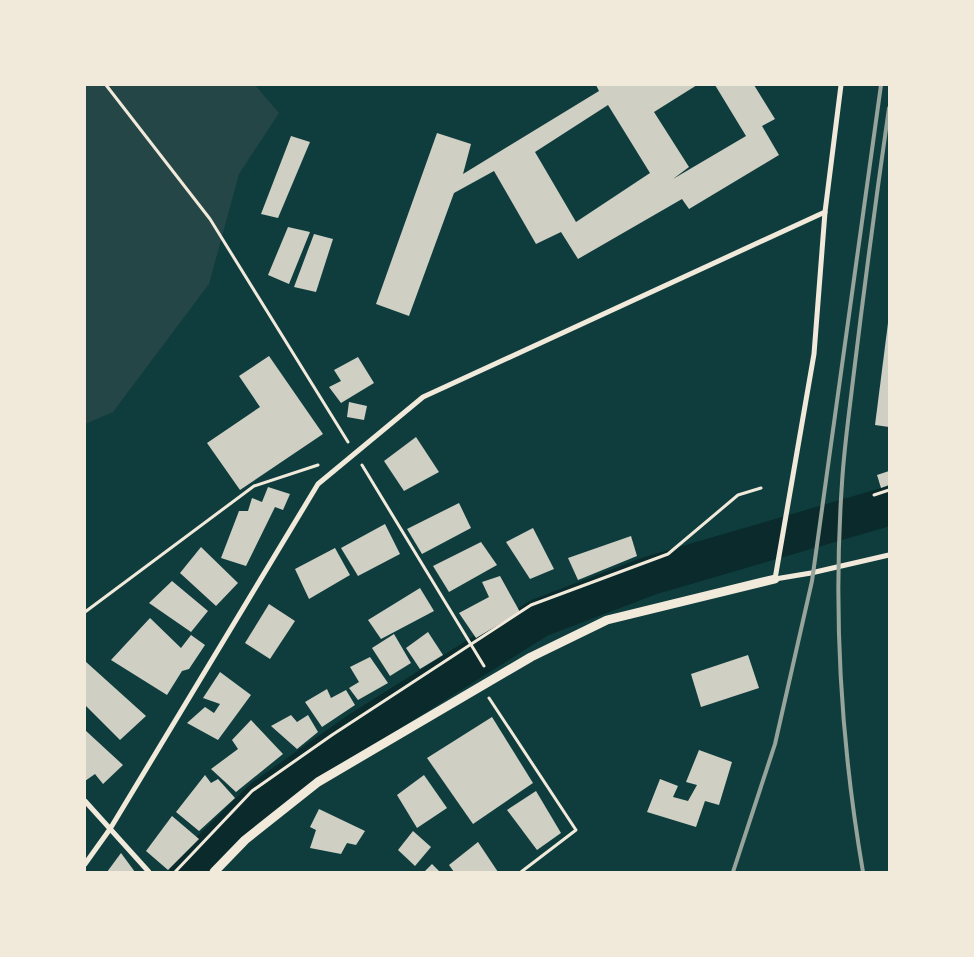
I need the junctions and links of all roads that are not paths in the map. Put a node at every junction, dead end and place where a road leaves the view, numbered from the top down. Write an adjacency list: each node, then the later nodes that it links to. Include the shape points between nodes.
1 (841, 85): 2 (street)
2 (825, 212): 4 (street, via 814,354); 6 (street, via 423,398 318,484)
3 (889, 555): 4 (street)
4 (775, 579): 9 (street, via 607,620 531,657 318,782 245,840)
5 (85, 801): 6 (street)
6 (110, 830): 7 (street); 8 (street)
7 (85, 864)
8 (149, 872)
9 (214, 872)

